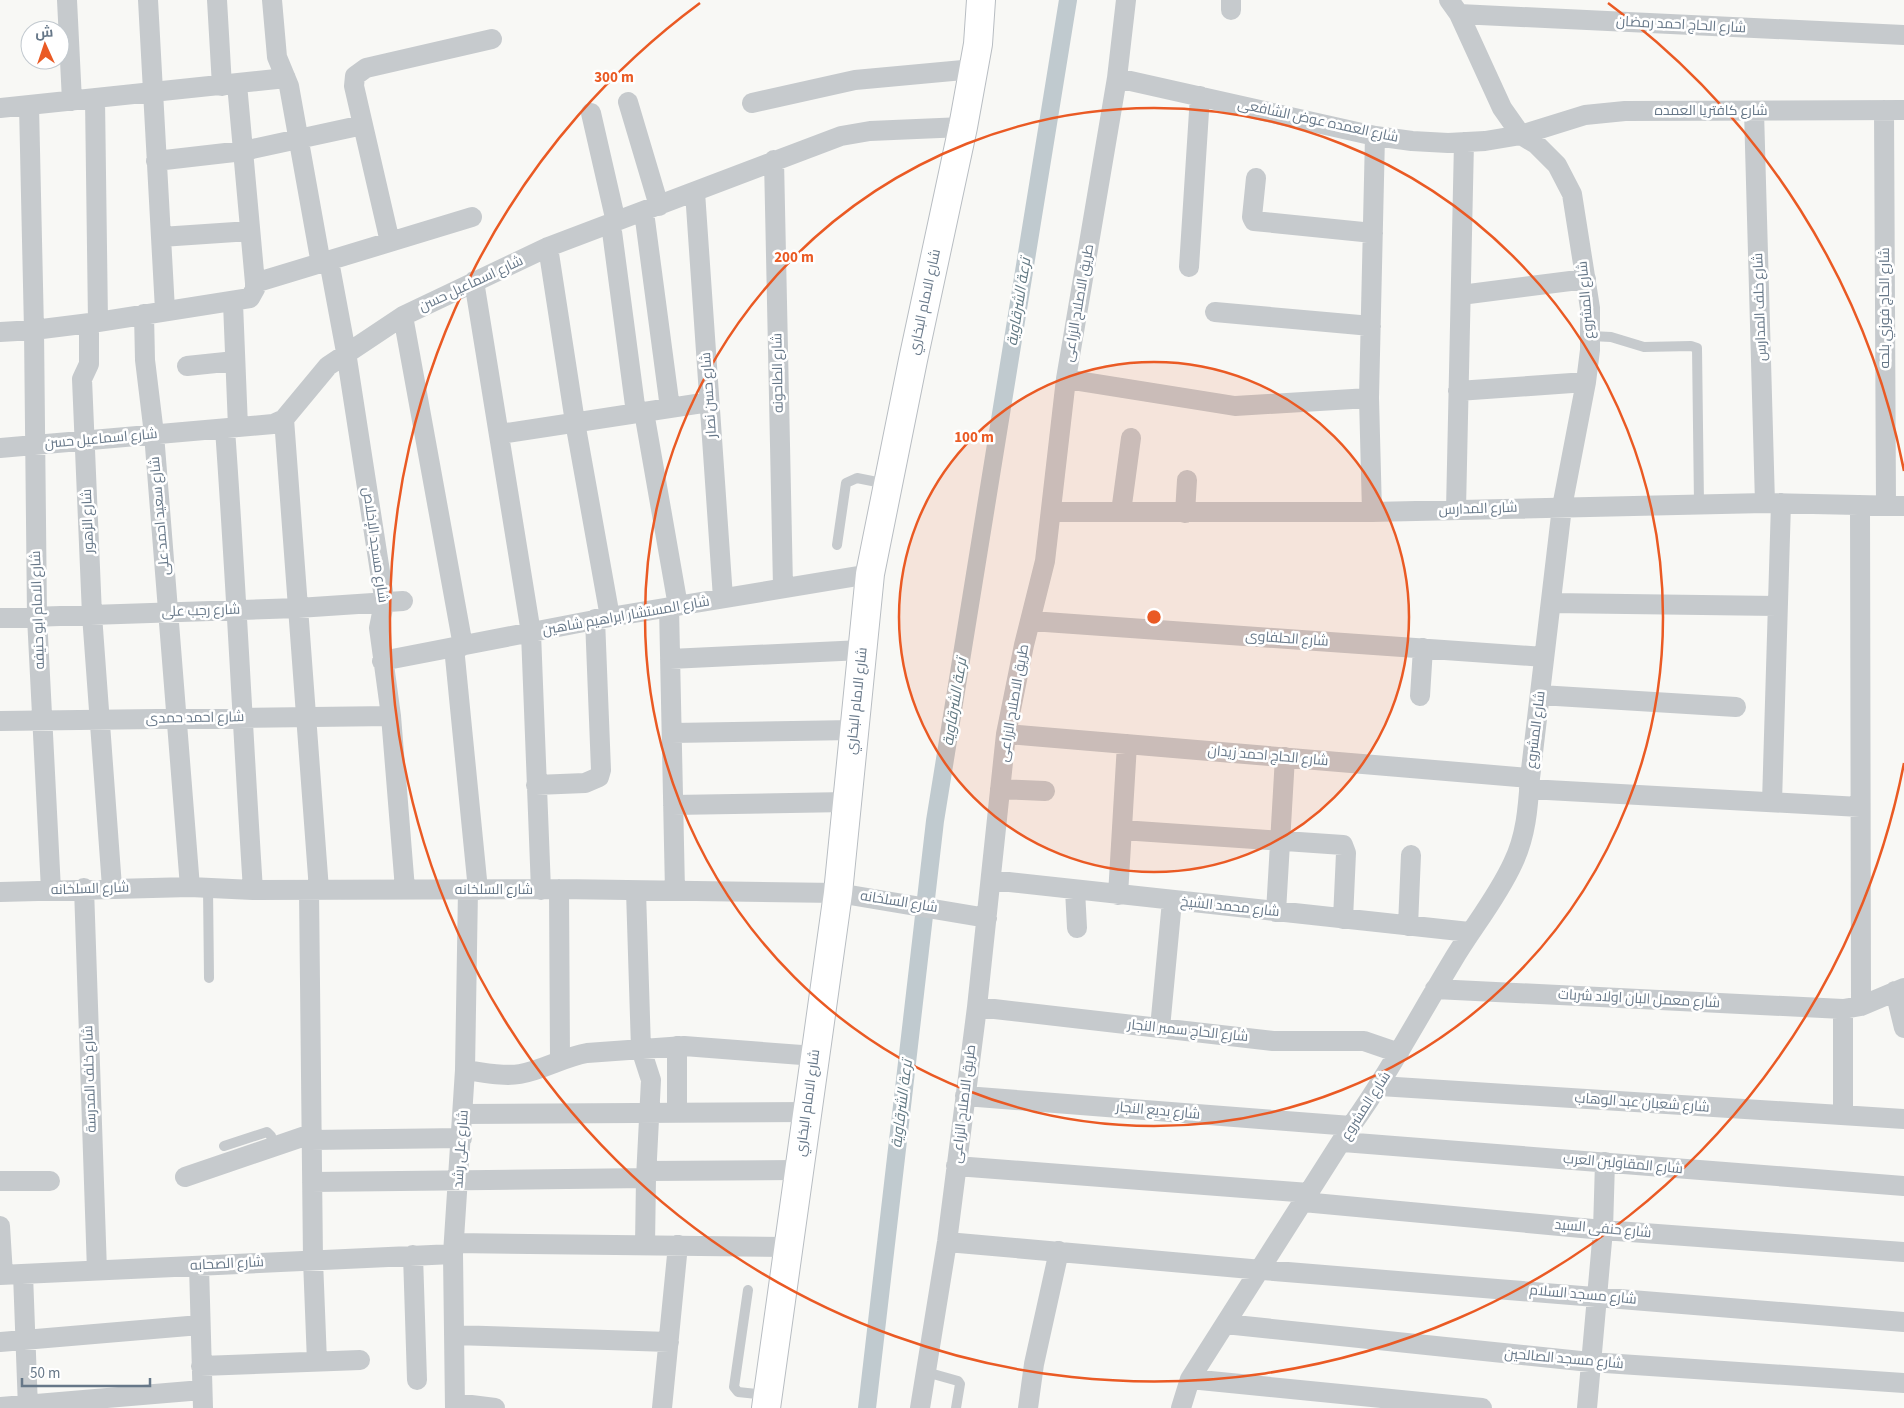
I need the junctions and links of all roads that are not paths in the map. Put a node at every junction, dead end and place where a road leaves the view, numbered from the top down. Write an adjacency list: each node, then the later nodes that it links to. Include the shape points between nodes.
1 (67, 0): 17 (street)
2 (148, 0): 14 (street)
3 (217, 0): 13 (street)
4 (272, 0): 11 (street, via 278,57)
5 (981, 0): 10 (street, شارع الامام البخاري)
6 (1126, 0): 12 (street, طريق الاصلاح الزراعى)
7 (1454, 7): 8 (street, شارع الحاج احمد رمضان); 28 (street, شارع المشروع, via 1502,108)
8 (1904, 35)
9 (492, 40): 26 (street, via 366,68 355,76 354,86)
10 (974, 69): 19 (street, via 855,80); 27 (street, شارع الامام البخاري)
11 (286, 78): 13 (street); 30 (street)
12 (1116, 78): 15 (street, شارع العمده عوض الشافعى); 63 (street, طريق الاصلاح الزراعى)
13 (229, 85): 14 (street); 32 (street)
14 (152, 93): 16 (street); 34 (street)
15 (1200, 96): 29 (street, شارع العمده عوض الشافعى); 46 (street)
16 (95, 99): 17 (street); 55 (street, شارع الزهور)
17 (72, 101): 20 (street)
18 (628, 102): 37 (street)
19 (752, 103)
20 (29, 105): 21 (street); 57 (street, شارع الامام ابو حنيفه)
21 (0, 108)
22 (1884, 110): 23 (street, شارع كافتريا العمده); 24 (street, شارع كافتريا العمده); 84 (street, شارع الحاج فوزي بلحه)
23 (1904, 110)
24 (1754, 111): 28 (street, شارع كافتريا العمده, via 1601,112); 81 (street, شارع خلف المدارس)
25 (591, 113): 39 (street)
26 (363, 125): 30 (street); 43 (street)
27 (963, 127): 33 (street, شارع اسماعيل حسن, via 855,133); 80 (street, شارع الامام البخاري)
28 (1521, 135): 31 (street, شارع العمده عوض الشافعى); 47 (street, شارع المشروع, via 1536,144 1557,165 1572,194)
29 (1375, 136): 31 (street, شارع العمده عوض الشافعى); 41 (street)
30 (299, 138): 32 (street); 45 (street)
31 (1464, 142): 50 (street)
32 (243, 151): 34 (street); 40 (street)
33 (774, 160): 36 (street, شارع اسماعيل حسن); 93 (street, شارع الطاحونه)
34 (156, 161): 42 (street)
35 (1256, 178): 41 (street, via 1254,221)
36 (695, 192): 37 (street, شارع اسماعيل حسن); 67 (street, شارع حسن نصار)
37 (651, 209): 39 (street, شارع اسماعيل حسن); 68 (street)
38 (472, 217): 43 (street)
39 (613, 223): 44 (street, شارع اسماعيل حسن); 69 (street)
40 (250, 231): 42 (street); 49 (street)
41 (1373, 233): 56 (street)
42 (161, 237): 51 (street)
43 (390, 242): 45 (street)
44 (548, 247): 48 (street, شارع اسماعيل حسن); 71 (street)
45 (325, 262): 49 (street); 60 (street, شارع مسجد الإخلاص)
46 (1189, 267)
47 (1586, 279): 50 (street); 59 (street, شارع المشروع)
48 (474, 281): 54 (street, شارع اسماعيل حسن); 74 (street)
49 (246, 295): 51 (street); 61 (street)
50 (1461, 295): 65 (street)
51 (165, 310): 53 (street)
52 (1216, 312): 56 (street)
53 (144, 314): 55 (street); 73 (street, شارع سعيد احمد على, via 145,360)
54 (403, 316): 60 (street, شارع اسماعيل حسن); 108 (street, شارع على رشد)
55 (94, 322): 57 (street); 76 (street, شارع الزهور, via 90,364 82,379)
56 (1371, 326): 66 (street)
57 (34, 330): 58 (street); 77 (street, شارع الامام ابو حنيفه)
58 (0, 332)
59 (1591, 336): 64 (street, شارع المشروع); 82 (lane, via 1611,337 1644,347 1697,348)
60 (346, 352): 70 (street, شارع اسماعيل حسن, via 314,380); 95 (street, شارع مسجد الإخلاص)
61 (235, 361): 62 (street); 72 (street)
62 (187, 366)
63 (1066, 379): 66 (street, via 1235,406); 87 (street, طريق الاصلاح الزراعى)
64 (1586, 382): 65 (street); 85 (street, شارع المشروع)
65 (1458, 391): 86 (street)
66 (1369, 398): 90 (street)
67 (710, 402): 68 (street); 94 (street, شارع حسن نصار)
68 (670, 408): 69 (street)
69 (640, 412): 71 (street); 97 (street)
70 (284, 419): 72 (street, شارع اسماعيل حسن, via 273,424); 99 (street)
71 (575, 422): 74 (street); 105 (street)
72 (231, 428): 73 (street, شارع اسماعيل حسن); 100 (street)
73 (154, 434): 76 (street, شارع اسماعيل حسن); 101 (street, شارع سعيد احمد على)
74 (500, 434): 107 (street)
75 (1131, 438): 88 (street)
76 (85, 440): 77 (street, شارع اسماعيل حسن); 102 (street, شارع الزهور)
77 (35, 445): 78 (street, شارع اسماعيل حسن); 103 (street, شارع الامام ابو حنيفه)
78 (0, 448)
79 (1187, 480): 89 (street)
80 (888, 484): 91 (lane, via 857,478 846,483); 92 (street, شارع الامام البخاري)
81 (1773, 503): 82 (street, شارع المدارس); 83 (street, شارع المدارس); 98 (street, شارع خلف المدارس)
82 (1699, 504): 85 (street, شارع المدارس)
83 (1860, 505): 84 (street, شارع المدارس); 136 (street)
84 (1895, 505)
85 (1562, 507): 86 (street, شارع المدارس); 96 (street, شارع المشروع)
86 (1456, 510): 90 (street, شارع المدارس)
87 (1052, 512): 88 (street, شارع المدارس); 106 (street, طريق الاصلاح الزراعى)
88 (1121, 512): 89 (street, شارع المدارس)
89 (1185, 512): 90 (street, شارع المدارس)
90 (1372, 512)
91 (837, 545)
92 (870, 574): 93 (street, شارع المستشار ابراهيم شاهين); 110 (street, شارع الامام البخاري)
93 (783, 587): 94 (street, شارع المستشار ابراهيم شاهين)
94 (723, 598): 97 (street, شارع المستشار ابراهيم شاهين)
95 (394, 602): 99 (street, شارع رجب على); 113 (street, شارع مسجد الإخلاص, via 379,628)
96 (1551, 603): 98 (street); 111 (street, شارع المشروع)
97 (673, 606): 105 (street, شارع المستشار ابراهيم شاهين); 112 (street)
98 (1777, 606): 134 (street, شارع خلف المدارس)
99 (298, 608): 100 (street, شارع رجب على); 118 (street)
100 (238, 610): 101 (street, شارع رجب على); 120 (street)
101 (168, 613): 102 (street, شارع رجب على); 119 (street, شارع سعيد احمد على)
102 (92, 615): 103 (street, شارع رجب على); 122 (street, شارع الزهور)
103 (37, 617): 104 (street, شارع رجب على); 121 (street, شارع الامام ابو حنيفه)
104 (0, 618)
105 (603, 618): 107 (street, شارع المستشار ابراهيم شاهين); 130 (street, via 599,777 585,783)
106 (1031, 621): 109 (street, شارع الحلفاوى); 126 (street, طريق الاصلاح الزراعى)
107 (531, 633): 108 (street, شارع المستشار ابراهيم شاهين); 130 (street)
108 (459, 646): 113 (street, شارع المستشار ابراهيم شاهين); 148 (street, شارع على رشد)
109 (1423, 648): 111 (street, شارع الحلفاوى); 115 (street)
110 (862, 650): 112 (street); 124 (street, شارع الامام البخاري)
111 (1544, 657): 114 (street, شارع المشروع)
112 (670, 659): 125 (street)
113 (382, 661): 117 (street, شارع مسجد الإخلاص)
114 (1540, 695): 116 (street); 129 (street, شارع المشروع)
115 (1420, 696)
116 (1736, 707)
117 (390, 716): 118 (street, شارع احمد حمدى); 144 (street, شارع مسجد الإخلاص)
118 (306, 717): 120 (street, شارع احمد حمدى); 147 (street)
119 (176, 718): 120 (street, شارع احمد حمدى); 122 (street, شارع احمد حمدى); 141 (street, شارع سعيد احمد على)
120 (242, 718): 146 (street)
121 (42, 720): 122 (street, شارع احمد حمدى); 123 (street, شارع احمد حمدى); 145 (street, شارع الامام ابو حنيفه)
122 (100, 720): 143 (street, شارع الزهور)
123 (0, 721)
124 (854, 730): 125 (street); 133 (street, شارع الامام البخاري)
125 (672, 733): 135 (street)
126 (1006, 734): 127 (street, شارع الحاج احمد زيدان); 131 (street, طريق الاصلاح الزراعى)
127 (1127, 744): 128 (street, شارع الحاج احمد زيدان); 137 (street)
128 (1285, 757): 129 (street, شارع الحاج احمد زيدان); 138 (street)
129 (1530, 783): 134 (street, شارع الحاج احمد زيدان); 162 (street, شارع المشروع, via 1528,814 1513,863)
130 (536, 785): 149 (street)
131 (1000, 789): 132 (street); 140 (street, طريق الاصلاح الزراعى)
132 (1045, 791)
133 (847, 802): 135 (street); 154 (street, شارع الامام البخاري)
134 (1772, 802): 136 (street, شارع الحاج احمد زيدان)
135 (673, 805): 152 (street)
136 (1860, 807): 167 (street)
137 (1122, 830): 138 (street); 155 (street)
138 (1280, 840): 157 (street); 159 (street, via 1337,843 1346,848)
139 (1411, 855): 160 (street)
140 (991, 880): 151 (street, شارع محمد الشيخ); 158 (street, طريق الاصلاح الزراعى)
141 (199, 887): 143 (street, شارع السلخانه); 146 (street, شارع السلخانه); 163 (lane)
142 (84, 888): 143 (street, شارع السلخانه); 145 (street, شارع السلخانه); 213 (street, شارع خلف المدرسة)
143 (112, 888)
144 (405, 889): 147 (street, شارع السلخانه); 148 (street, شارع السلخانه)
145 (51, 890): 153 (street, شارع السلخانه)
146 (253, 890): 147 (street, شارع السلخانه)
147 (314, 890): 185 (street)
148 (473, 890): 149 (street, شارع السلخانه); 175 (street, شارع على رشد)
149 (550, 890): 150 (street, شارع السلخانه); 174 (street)
150 (636, 890): 152 (street, شارع السلخانه); 171 (street)
151 (1075, 890): 155 (street, شارع محمد الشيخ); 161 (street)
152 (675, 891): 154 (street, شارع السلخانه)
153 (0, 892)
154 (838, 893): 158 (street, شارع السلخانه); 173 (street, شارع الامام البخاري)
155 (1118, 895): 156 (street, شارع محمد الشيخ)
156 (1172, 901): 157 (street, شارع محمد الشيخ); 168 (street)
157 (1276, 912): 159 (street, شارع محمد الشيخ)
158 (987, 918): 166 (street, طريق الاصلاح الزراعى)
159 (1342, 919): 160 (street, شارع محمد الشيخ)
160 (1408, 926): 162 (street, شارع محمد الشيخ)
161 (1077, 928)
162 (1469, 932): 164 (street, شارع المشروع)
163 (209, 978)
164 (1435, 989): 167 (street, شارع معمل البان اولاد شربات); 172 (street, شارع المشروع)
165 (1899, 990): 167 (street); 169 (street)
166 (977, 1007): 168 (street, شارع الحاج سمير النجار); 177 (street, طريق الاصلاح الزراعى)
167 (1852, 1007): 182 (street)
168 (1160, 1028): 172 (street, شارع الحاج سمير النجار, via 1273,1040 1364,1041)
169 (1904, 1028)
170 (678, 1046): 171 (street); 173 (street); 180 (street)
171 (641, 1049): 174 (street, via 587,1053); 179 (street, via 651,1080)
172 (1399, 1053): 176 (street, شارع المشروع)
173 (815, 1056): 178 (street, شارع الامام البخاري)
174 (560, 1060): 175 (street, via 521,1074)
175 (465, 1070): 181 (street, شارع على رشد)
176 (1380, 1086): 182 (street, شارع شعبان عبد الوهاب); 184 (street, شارع المشروع)
177 (965, 1096): 184 (street, شارع بديع النجار); 190 (street, طريق الاصلاح الزراعى)
178 (807, 1112): 180 (street); 191 (street, شارع الامام البخاري)
179 (650, 1113): 180 (street); 181 (street); 192 (street)
180 (677, 1113)
181 (463, 1114): 186 (street, شارع على رشد)
182 (1843, 1116): 183 (street, شارع شعبان عبد الوهاب)
183 (1904, 1119)
184 (1347, 1134): 189 (street, شارع المقاولين العرب); 199 (street, شارع المشروع)
185 (311, 1137): 186 (street); 188 (street); 197 (street)
186 (462, 1138): 194 (street, شارع على رشد)
187 (224, 1146): 188 (lane, via 267,1132)
188 (275, 1146): 193 (street)
189 (1606, 1162): 198 (street, شارع المقاولين العرب); 201 (street)
190 (956, 1166): 199 (street, شارع حنفى السيد); 202 (street, طريق الاصلاح الزراعى)
191 (799, 1170): 192 (street); 205 (street, شارع الامام البخاري)
192 (646, 1174): 194 (street); 203 (street)
193 (185, 1177)
194 (459, 1180): 197 (street); 206 (street, شارع على رشد)
195 (0, 1181): 196 (street)
196 (50, 1181)
197 (312, 1182): 210 (street)
198 (1904, 1186)
199 (1306, 1198): 201 (street, شارع حنفى السيد); 212 (street, شارع المشروع)
200 (0, 1226): 214 (street)
201 (1603, 1230): 208 (street, شارع حنفى السيد); 216 (street)
202 (947, 1242): 207 (street, شارع مسجد السلام); 228 (street, طريق الاصلاح الزراعى)
203 (645, 1245): 204 (street, شارع الصحابه); 206 (street, شارع الصحابه)
204 (678, 1246): 205 (street, شارع الصحابه); 223 (street)
205 (788, 1247): 233 (street, شارع الامام البخاري)
206 (454, 1248): 209 (street, شارع الصحابه); 220 (street, شارع على رشد)
207 (1059, 1251): 212 (street, شارع مسجد السلام); 242 (street, via 1034,1364)
208 (1904, 1252)
209 (413, 1255): 210 (street, شارع الصحابه); 230 (street)
210 (312, 1260): 211 (street, شارع الصحابه); 225 (street)
211 (199, 1266): 213 (street, شارع الصحابه); 219 (street)
212 (1262, 1270): 216 (street, شارع مسجد السلام); 218 (street, شارع المشروع)
213 (96, 1271): 214 (street, شارع الصحابه)
214 (9, 1275): 221 (street)
215 (748, 1290): 233 (lane, via 734,1388)
216 (1596, 1296): 217 (street, شارع مسجد السلام); 226 (street)
217 (1904, 1322)
218 (1225, 1324): 226 (street, شارع مسجد الصالحين); 229 (street, شارع المشروع)
219 (200, 1325): 221 (street); 227 (street)
220 (454, 1335): 223 (street); 237 (street, شارع على رشد)
221 (25, 1340): 222 (street); 236 (street)
222 (0, 1342)
223 (669, 1342): 239 (street)
224 (360, 1360): 225 (street)
225 (317, 1362): 227 (street)
226 (1590, 1362): 231 (street, شارع مسجد الصالحين); 245 (street)
227 (202, 1366): 232 (street)
228 (926, 1372): 240 (street, طريق الاصلاح الزراعى); 241 (lane, via 958,1381)
229 (1190, 1379): 234 (street); 243 (street, شارع المشروع)
230 (417, 1380)
231 (1904, 1383)
232 (203, 1399): 236 (street)
233 (767, 1402)
234 (1362, 1402): 244 (street)
235 (0, 1406): 236 (street)
236 (28, 1406)
237 (455, 1406): 238 (street)
238 (495, 1408)
239 (662, 1408)
240 (920, 1408)
241 (956, 1408)
242 (1028, 1408)
243 (1180, 1408)
244 (1482, 1408)
245 (1586, 1408)

